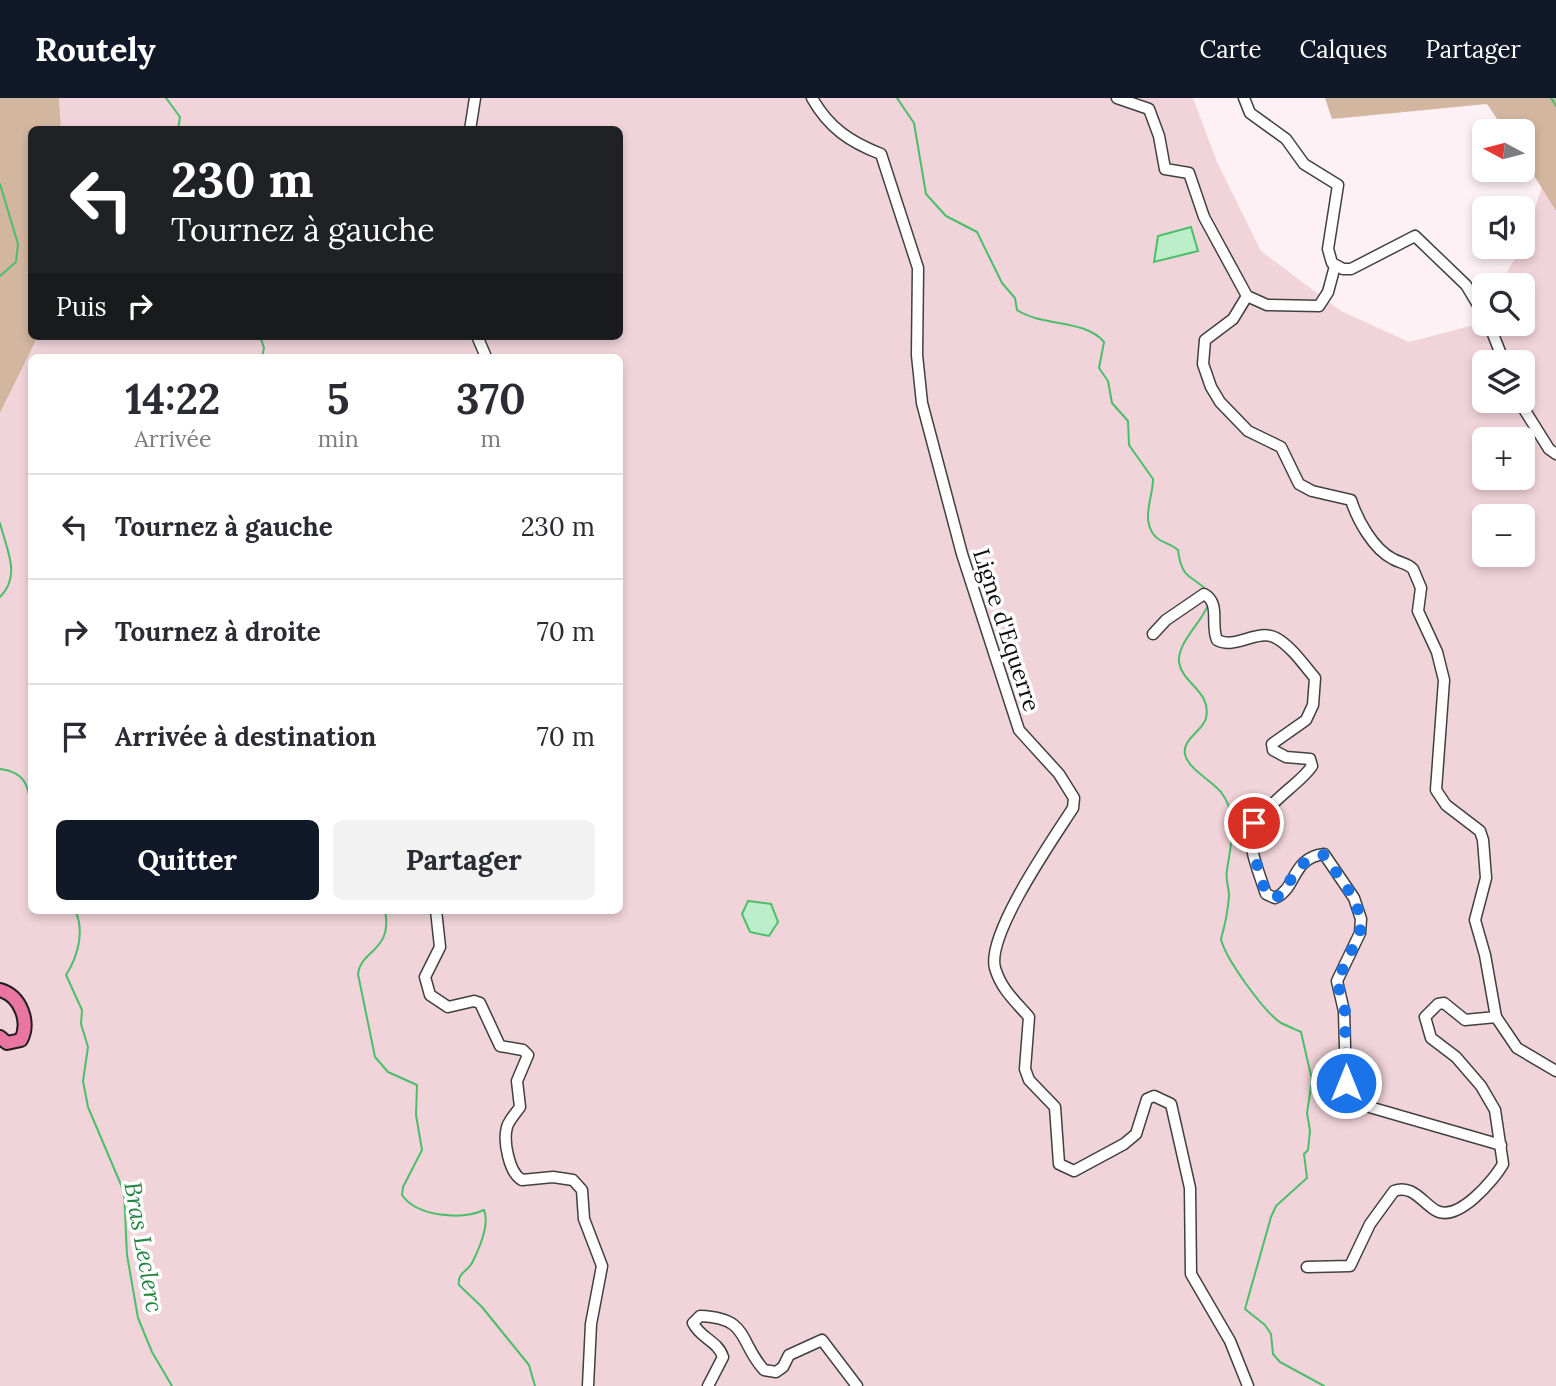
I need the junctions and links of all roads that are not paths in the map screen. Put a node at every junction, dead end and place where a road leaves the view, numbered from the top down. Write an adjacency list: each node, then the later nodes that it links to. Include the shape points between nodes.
1 (475, 98): 5 (street)
2 (813, 98): 22 (street, Ligne d'Equerre, via 837,132 881,154 888,172 918,268 917,355 922,403 962,554 1019,730 1074,798 1073,808 995,944 994,966 1006,992 1029,1017 1025,1069 1029,1080 1055,1107 1059,1164 1066,1170 1074,1171 1136,1134 1147,1099 1154,1096 1171,1104 1190,1188 1191,1274 1230,1341)
3 (1117, 98): 8 (street, via 1149,109 1165,169 1189,173 1203,217)
4 (1244, 98): 6 (street, via 1250,113 1286,139 1304,164 1338,185 1328,254)
5 (471, 126)
6 (1335, 266): 7 (street, via 1352,269 1415,236); 8 (street, via 1319,306 1267,305)
7 (1472, 295)
8 (1247, 296): 14 (street, via 1233,319 1205,340 1203,364 1211,387 1248,430 1281,447 1299,484 1351,500 1353,513 1372,539 1393,559 1413,569 1421,588 1418,611 1444,680 1436,790 1446,805 1480,831 1483,841 1486,877 1475,920)
9 (1526, 413): 10 (street)
10 (1556, 454)
11 (1153, 634): 17 (street, via 1204,594 1214,606 1217,640 1239,642 1269,635 1279,639 1315,678 1313,705 1306,720 1272,744 1279,755 1310,759 1312,766 1264,811 1251,835 1266,894 1281,896 1299,867 1313,856 1324,855 1354,898 1360,933 1337,981 1345,1011 1349,1097 1359,1104)
12 (436, 914): 19 (street, via 440,947 425,977 430,995 448,1007 480,1003 500,1046 523,1049 528,1055 517,1082 520,1107 507,1125 513,1172 522,1180 573,1180 582,1190 584,1219 602,1266 591,1324)
13 (0, 990): 15 (main road, via 20,1006 26,1021 21,1040 7,1043)
14 (1496, 1017): 16 (street, via 1517,1048); 17 (street, via 1465,1020 1444,1003 1425,1017 1431,1038 1457,1057 1481,1086 1495,1110)
15 (0, 1037)
16 (1556, 1072)
17 (1501, 1145): 18 (street, via 1503,1164 1494,1180 1470,1202 1441,1212 1412,1192 1398,1189 1380,1208 1350,1266)
18 (1307, 1267)
19 (589, 1386)
20 (708, 1386): 21 (street, via 723,1357 720,1348 696,1330 693,1323 700,1316 720,1317 740,1328 764,1370 776,1372 789,1355 822,1340)
21 (857, 1386)
22 (1248, 1386)

